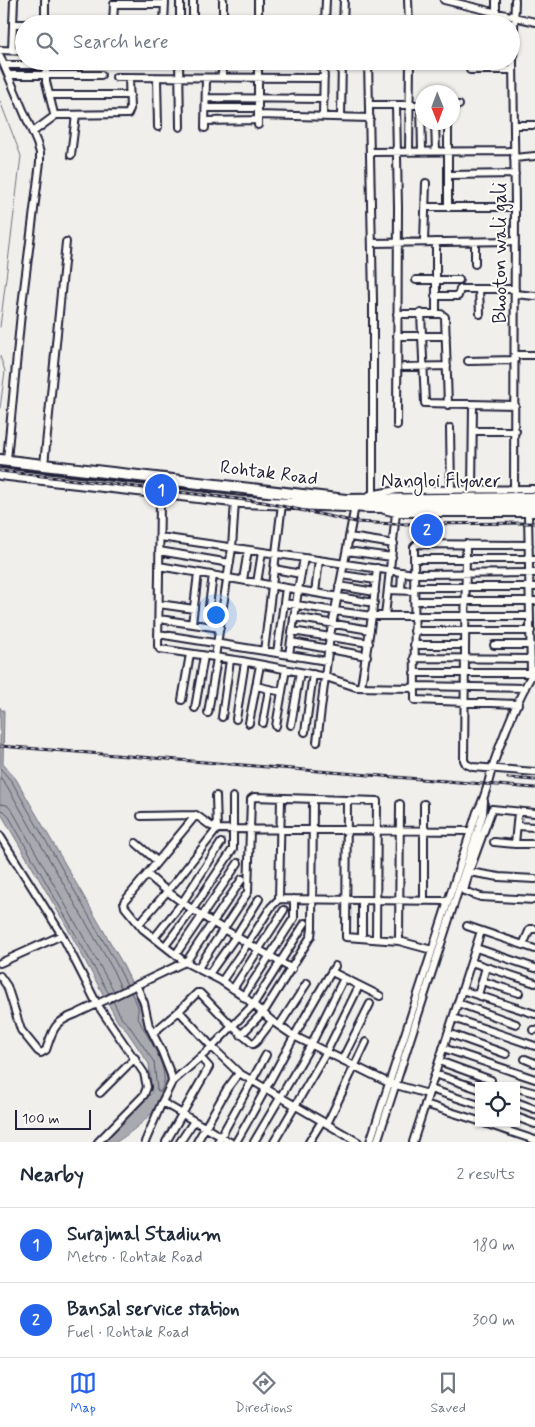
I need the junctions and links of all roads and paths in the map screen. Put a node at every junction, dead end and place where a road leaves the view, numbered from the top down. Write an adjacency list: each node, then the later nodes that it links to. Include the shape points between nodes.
1 (14, 0): 30 (street)
2 (45, 0): 16 (street)
3 (180, 0): 19 (street)
4 (194, 0): 20 (street)
5 (223, 0): 21 (street)
6 (258, 0): 22 (street)
7 (326, 0): 23 (street)
8 (344, 0): 24 (street)
9 (408, 0): 25 (street)
10 (445, 0): 14 (street)
11 (496, 0): 15 (street)
12 (514, 0): 27 (street, Bhooton wali gali)
13 (165, 2): 17 (street, via 114,4); 18 (street)
14 (472, 3): 15 (street)
15 (496, 12): 26 (street)
16 (45, 15)
17 (113, 15)
18 (164, 15)
19 (180, 15)
20 (194, 15)
21 (223, 15)
22 (258, 15)
23 (325, 15)
24 (343, 15)
25 (409, 15)
26 (507, 15)
27 (515, 15)
28 (520, 18): 29 (street)
29 (535, 22)
30 (13, 24): 32 (street)
31 (0, 50): 32 (street)
32 (12, 50)
33 (0, 56): 35 (street)
34 (15, 64): 35 (street)
35 (4, 65): 46 (street)
36 (46, 70): 47 (street)
37 (179, 70): 52 (street)
38 (222, 70): 54 (street)
39 (258, 70): 55 (street)
40 (324, 70): 56 (street)
41 (342, 70): 70 (street)
42 (368, 70): 62 (street)
43 (410, 70): 64 (street)
44 (470, 70): 45 (street)
45 (513, 70): 75 (street, Bhooton wali gali)
46 (8, 75): 47 (street); 82 (street)
47 (46, 75): 48 (street); 57 (street)
48 (101, 75)
49 (116, 78): 50 (street)
50 (129, 78): 51 (street); 58 (street)
51 (157, 78): 52 (street); 77 (street)
52 (179, 78): 53 (street); 78 (street)
53 (206, 78): 54 (street); 59 (street)
54 (222, 78): 55 (street)
55 (258, 78): 56 (street); 60 (street)
56 (324, 78): 61 (street)
57 (49, 95): 58 (street); 67 (street)
58 (130, 95): 68 (street, via 128,114)
59 (206, 98): 60 (street); 66 (street)
60 (258, 98): 61 (street); 71 (street)
61 (324, 99): 69 (street)
62 (369, 105): 63 (street); 72 (street)
63 (396, 105): 64 (street); 73 (street)
64 (409, 105): 65 (street); 74 (street)
65 (415, 105)
66 (206, 108): 71 (street); 71 (street, via 206,124)
67 (56, 114): 68 (street); 82 (street)
68 (76, 115): 89 (street)
69 (323, 116): 70 (street); 71 (street)
70 (341, 116): 72 (street)
71 (258, 117)
72 (370, 118): 88 (street)
73 (396, 121): 74 (street); 83 (street)
74 (409, 121): 84 (street)
75 (514, 125): 76 (street); 90 (street, Bhooton wali gali)
76 (535, 125)
77 (158, 127)
78 (180, 127)
79 (422, 130): 85 (street)
80 (435, 130): 86 (street)
81 (448, 130): 87 (street)
82 (32, 132): 133 (street, via 40,152 40,162)
83 (396, 151): 84 (street); 88 (street); 104 (street)
84 (409, 151): 85 (street)
85 (422, 151): 86 (street)
86 (436, 151): 87 (street)
87 (448, 151): 90 (street); 93 (street)
88 (371, 152): 103 (street)
89 (71, 154)
90 (514, 154): 91 (street); 92 (street, Bhooton wali gali)
91 (535, 156)
92 (515, 174): 93 (street); 97 (street, Bhooton wali gali)
93 (449, 175): 96 (street)
94 (426, 183): 95 (street)
95 (426, 207): 96 (street); 100 (street)
96 (448, 207): 97 (street)
97 (515, 207): 98 (street, Bhooton wali gali)
98 (515, 241): 102 (street); 110 (street, Bhooton wali gali)
99 (66, 242): 134 (street)
100 (424, 242): 101 (street); 104 (street)
101 (436, 242): 102 (street); 107 (street)
102 (475, 242): 105 (street)
103 (372, 243): 104 (street); 140 (street)
104 (397, 243): 115 (street)
105 (475, 264)
106 (416, 280): 107 (street)
107 (436, 280): 108 (street); 111 (street)
108 (460, 280)
109 (479, 289): 110 (street); 111 (street, via 460,289 457,297); 116 (street)
110 (515, 292): 112 (street); 121 (street, Bhooton wali gali)
111 (435, 296): 114 (street)
112 (535, 296)
113 (421, 313): 114 (street); 115 (street); 118 (street)
114 (436, 313): 119 (street, via 445,316)
115 (397, 314): 117 (street)
116 (480, 314)
117 (397, 336): 118 (street); 129 (street)
118 (422, 336): 119 (street); 124 (street)
119 (446, 336): 125 (street)
120 (535, 355): 121 (street)
121 (515, 358): 122 (street); 128 (street, Bhooton wali gali)
122 (468, 361)
123 (404, 366): 124 (street)
124 (423, 366): 125 (street); 126 (street, via 424,400 426,403)
125 (447, 366): 126 (street)
126 (448, 405): 127 (street)
127 (473, 405): 128 (street); 131 (street)
128 (516, 405): 132 (street, Bhooton wali gali)
129 (397, 425)
130 (450, 428): 137 (street)
131 (473, 431): 132 (street); 138 (street)
132 (516, 431): 139 (street, Bhooton wali gali)
133 (3, 460): 134 (highway, Rohtak Road)
134 (44, 465): 142 (highway, Rohtak Road)
135 (0, 474): 143 (highway, Rohtak Road)
136 (535, 489): 139 (street, Rohtak Road)
137 (451, 490): 138 (street, Rohtak Road); 140 (street, Rohtak Road, via 397,490)
138 (472, 490): 139 (street, Rohtak Road)
139 (514, 490)
140 (373, 495): 142 (street, Rohtak Road)
141 (535, 498): 147 (highway, Nangloi Flyover)
142 (346, 500): 147 (highway, Nangloi Flyover)
143 (235, 501): 145 (highway, Rohtak Road); 156 (street)
144 (160, 503): 151 (street)
145 (282, 504): 146 (highway, Rohtak Road); 161 (street)
146 (355, 506): 148 (highway, Rohtak Road); 152 (street)
147 (395, 506): 148 (highway, Nangloi Flyover); 149 (highway, Nangloi Flyover); 153 (street)
148 (371, 507)
149 (533, 511): 150 (street)
150 (532, 526): 155 (street)
151 (160, 537): 156 (street); 159 (street)
152 (350, 537): 153 (street); 158 (street)
153 (394, 544): 162 (street)
154 (466, 544): 155 (street); 164 (street, via 416,545); 167 (street)
155 (529, 545): 165 (street)
156 (232, 548): 157 (street); 168 (street)
157 (248, 550): 160 (street); 183 (street)
158 (347, 551): 162 (street); 169 (street)
159 (159, 552): 168 (street); 170 (street)
160 (262, 552): 161 (street); 185 (street)
161 (277, 554): 163 (street); 171 (street)
162 (392, 557): 173 (street)
163 (304, 558): 166 (street); 178 (street)
164 (414, 559): 167 (street); 179 (street)
165 (532, 559): 167 (street); 177 (street)
166 (319, 560): 169 (street); 196 (street)
167 (466, 560): 176 (street)
168 (230, 563): 182 (street)
169 (344, 564): 172 (street); 181 (street)
170 (159, 566): 174 (street); 203 (street)
171 (274, 568): 178 (street); 186 (street)
172 (378, 568): 173 (street); 184 (street)
173 (390, 569): 175 (street); 193 (street)
174 (198, 572): 180 (street); 206 (street)
175 (402, 572): 179 (street); 194 (street)
176 (466, 573): 177 (street); 179 (street); 188 (street)
177 (532, 573): 189 (street)
178 (301, 574): 192 (street)
179 (414, 574): 191 (street)
180 (213, 575): 182 (street); 205 (street)
181 (342, 575): 184 (street); 187 (street)
182 (228, 577): 183 (street); 217 (street)
183 (242, 580): 185 (street)
184 (376, 580): 195 (street)
185 (257, 582): 186 (street)
186 (272, 585): 190 (street); 233 (street)
187 (339, 586): 195 (street); 197 (street)
188 (466, 587): 189 (street); 191 (street); 199 (street)
189 (532, 587): 200 (street)
190 (286, 588): 192 (street); 201 (street)
191 (414, 589): 194 (street); 198 (street)
192 (298, 590): 196 (street); 204 (street)
193 (388, 590): 194 (street); 209 (street)
194 (401, 590)
195 (375, 592): 202 (street)
196 (314, 593): 197 (street)
197 (337, 597): 202 (street); 207 (street)
198 (414, 601): 199 (street); 210 (street)
199 (465, 601): 200 (street); 211 (street)
200 (532, 601): 212 (street)
201 (284, 603): 204 (street); 234 (street)
202 (374, 603): 208 (street)
203 (159, 604): 206 (street); 214 (street)
204 (296, 604): 207 (street); 213 (street)
205 (209, 606)
206 (194, 609): 215 (street)
207 (335, 612): 208 (street); 216 (street)
208 (372, 616): 209 (street); 219 (street)
209 (385, 616): 210 (street)
210 (414, 616): 211 (street); 220 (street)
211 (465, 616): 212 (street); 221 (street)
212 (530, 616): 222 (street)
213 (294, 617): 216 (street); 218 (street)
214 (159, 619): 215 (street); 223 (street)
215 (192, 624): 217 (street)
216 (332, 624): 219 (street); 224 (street)
217 (220, 628): 226 (street)
218 (292, 630): 224 (street); 225 (street)
219 (370, 630): 227 (street)
220 (414, 631): 221 (street); 228 (street)
221 (465, 631): 222 (street); 229 (street)
222 (530, 631): 231 (street)
223 (158, 634): 226 (street); 235 (street, via 160,649)
224 (330, 636): 227 (street); 232 (street)
225 (291, 642): 232 (street); 236 (street)
226 (218, 643): 233 (street); 239 (street)
227 (369, 643): 238 (street)
228 (414, 645): 229 (street); 240 (street)
229 (465, 645): 241 (street)
230 (494, 645): 231 (street)
231 (531, 645): 242 (street)
232 (329, 648): 238 (street); 244 (street)
233 (264, 651): 234 (street)
234 (277, 653): 236 (street)
235 (190, 654): 237 (street); 261 (street)
236 (289, 655): 244 (street)
237 (204, 656): 239 (street); 264 (street)
238 (367, 656): 255 (street)
239 (216, 658): 243 (street); 265 (street)
240 (414, 658): 241 (street); 249 (street)
241 (465, 658): 242 (street); 252 (street)
242 (531, 659): 250 (street)
243 (230, 660): 245 (street); 266 (street)
244 (328, 661): 253 (street)
245 (245, 662): 246 (street); 267 (street)
246 (260, 665): 247 (street); 254 (street)
247 (286, 669): 248 (street); 260 (street)
248 (300, 672): 251 (street); 270 (street)
249 (414, 673): 252 (street); 256 (street)
250 (533, 673): 252 (street); 258 (street)
251 (313, 674): 253 (street); 272 (street)
252 (465, 674): 257 (street)
253 (326, 677): 255 (street); 273 (street)
254 (256, 686): 259 (street); 268 (street)
255 (361, 687): 256 (street)
256 (414, 687): 257 (street); 262 (street, via 414,697 418,701)
257 (465, 687): 258 (street); 262 (street)
258 (525, 688): 263 (street)
259 (269, 689): 260 (street); 269 (street)
260 (282, 692): 271 (street)
261 (182, 700)
262 (465, 702): 263 (street); 274 (street, via 464,760 473,767)
263 (518, 704): 274 (street)
264 (195, 708)
265 (208, 714)
266 (222, 717)
267 (236, 719)
268 (249, 723)
269 (263, 723)
270 (291, 725)
271 (276, 726)
272 (304, 732)
273 (317, 742)
274 (492, 769): 275 (street); 280 (street)
275 (535, 772)
276 (216, 796): 290 (street)
277 (233, 797): 291 (street)
278 (281, 798): 279 (street); 292 (street, via 252,798); 293 (street)
279 (313, 799): 281 (street); 294 (street)
280 (484, 800): 299 (street); 410 (street, via 484,814)
281 (347, 801): 295 (street); 296 (street, via 377,801)
282 (400, 804): 297 (street)
283 (424, 804): 298 (street)
284 (518, 812): 285 (street); 288 (street); 308 (street, via 492,810)
285 (535, 814)
286 (196, 815): 287 (street); 290 (street); 306 (street)
287 (141, 816)
288 (517, 826): 289 (street); 304 (street)
289 (535, 827)
290 (217, 829): 291 (street); 312 (street)
291 (233, 829): 292 (street); 325 (street, via 232,852)
292 (250, 829): 293 (street); 332 (street, via 248,892)
293 (282, 829): 294 (street); 314 (street)
294 (313, 830): 295 (street); 316 (street)
295 (346, 830): 296 (street); 317 (street)
296 (376, 830): 297 (street); 319 (street)
297 (401, 830): 298 (street); 320 (street)
298 (424, 831): 299 (street); 322 (street)
299 (471, 831): 323 (street)
300 (0, 836): 335 (street)
301 (494, 842): 304 (street)
302 (136, 843): 306 (street)
303 (221, 843): 324 (street)
304 (515, 844): 305 (street)
305 (535, 844)
306 (157, 861): 309 (street)
307 (238, 863): 327 (street)
308 (469, 872): 311 (street); 321 (street, via 466,893)
309 (147, 874): 312 (street); 330 (street, via 124,902)
310 (242, 878): 328 (street)
311 (535, 879)
312 (166, 892): 324 (street); 330 (street)
313 (259, 899): 336 (street)
314 (279, 899): 315 (street); 341 (street)
315 (294, 899): 316 (street); 349 (street, via 294,918)
316 (313, 900): 317 (street); 357 (street, via 311,936)
317 (346, 900): 318 (street); 338 (street, via 346,937)
318 (362, 900): 319 (street); 338 (street)
319 (376, 900): 320 (street); 339 (street)
320 (399, 900): 322 (street); 340 (street)
321 (535, 900)
322 (424, 901): 323 (street)
323 (448, 901): 347 (street)
324 (182, 903): 325 (street); 337 (street)
325 (192, 910): 327 (street); 343 (street)
326 (284, 910): 346 (street)
327 (202, 916): 328 (street); 348 (street)
328 (213, 923): 332 (street); 350 (street)
329 (305, 923): 351 (street)
330 (139, 924): 337 (street)
331 (467, 926): 334 (street)
332 (225, 929): 336 (street); 355 (street)
333 (535, 929): 342 (street, via 530,929)
334 (481, 931): 342 (street); 344 (street)
335 (62, 935): 353 (street); 373 (street)
336 (236, 936): 341 (street); 358 (street)
337 (154, 938): 343 (street)
338 (362, 938): 339 (street)
339 (376, 938): 340 (street)
340 (398, 941): 347 (street)
341 (248, 943): 346 (street); 361 (street)
342 (523, 945): 345 (street)
343 (165, 946): 348 (street)
344 (476, 948): 352 (street); 356 (street)
345 (535, 949)
346 (259, 950): 349 (street); 367 (street)
347 (432, 950): 410 (street)
348 (176, 954): 350 (street)
349 (270, 956): 351 (street); 371 (street)
350 (186, 962): 355 (street); 366 (street)
351 (281, 962): 357 (street); 376 (street)
352 (471, 962): 354 (street); 368 (street)
353 (0, 963)
354 (486, 967): 362 (street); 364 (street)
355 (198, 968): 358 (street)
356 (535, 968)
357 (292, 969): 378 (street)
358 (210, 974): 361 (street)
359 (0, 976): 373 (street, via 6,983 21,1030 41,1053 46,1050 59,1022)
360 (344, 978): 365 (street); 388 (street, via 334,969); 390 (street)
361 (222, 981): 367 (street)
362 (482, 981): 369 (street); 370 (street)
363 (307, 983): 384 (street)
364 (535, 984)
365 (359, 986): 372 (street); 394 (street)
366 (138, 987): 373 (street); 385 (street)
367 (233, 989): 371 (street)
368 (462, 990): 370 (street); 375 (street)
369 (519, 993)
370 (478, 995): 379 (street)
371 (243, 996): 376 (street)
372 (380, 996)
373 (98, 1004): 398 (street)
374 (370, 1004): 400 (street)
375 (458, 1004): 380 (street); 382 (street)
376 (253, 1006): 378 (street); 383 (street)
377 (179, 1011): 383 (street, via 199,993); 385 (street); 392 (street)
378 (263, 1013): 381 (street); 387 (street)
379 (535, 1014)
380 (453, 1018): 386 (street); 391 (street)
381 (272, 1021): 384 (street); 387 (street, via 255,1043)
382 (516, 1024)
383 (232, 1026): 387 (street); 392 (street)
384 (279, 1026): 388 (street)
385 (153, 1033): 409 (street)
386 (448, 1034): 393 (street); 395 (street)
387 (241, 1035)
388 (295, 1037): 390 (street); 412 (street)
389 (366, 1042): 403 (street)
390 (311, 1045): 394 (street); 417 (street)
391 (535, 1046)
392 (212, 1047): 397 (street); 404 (street)
393 (443, 1048): 401 (street); 407 (street)
394 (326, 1053): 400 (street); 422 (street)
395 (506, 1054)
396 (266, 1055): 408 (street)
397 (200, 1057): 409 (street); 424 (street, via 209,1067)
398 (135, 1058): 415 (street); 434 (street, via 146,1080 146,1092)
399 (525, 1059): 402 (street)
400 (342, 1060): 403 (street)
401 (439, 1061): 405 (street); 406 (street)
402 (535, 1063)
403 (354, 1066): 410 (street); 428 (street)
404 (239, 1072): 408 (street); 431 (street)
405 (435, 1074): 411 (street); 414 (street)
406 (491, 1080)
407 (535, 1080)
408 (252, 1081): 412 (street); 432 (street)
409 (172, 1082): 418 (street)
410 (393, 1084): 414 (street); 445 (street); 446 (street)
411 (475, 1088)
412 (267, 1089): 417 (street); 440 (street)
413 (521, 1089): 416 (street)
414 (429, 1092): 420 (street); 421 (street)
415 (100, 1093)
416 (535, 1093)
417 (280, 1097): 422 (street); 441 (street)
418 (162, 1102): 424 (street); 435 (street)
419 (520, 1103): 423 (street)
420 (425, 1104): 427 (street); 447 (street)
421 (475, 1104)
422 (295, 1106): 428 (street); 442 (street)
423 (535, 1109)
424 (182, 1114): 426 (street); 436 (street)
425 (520, 1118): 429 (street)
426 (194, 1121): 431 (street); 437 (street)
427 (475, 1121)
428 (324, 1122): 443 (street); 444 (street)
429 (535, 1124)
430 (496, 1127): 433 (street)
431 (205, 1128): 432 (street); 438 (street)
432 (219, 1139): 439 (street)
433 (535, 1140)
434 (98, 1142)
435 (144, 1142)
436 (166, 1142)
437 (180, 1142)
438 (197, 1142)
439 (230, 1142)
440 (236, 1142)
441 (254, 1142)
442 (274, 1142)
443 (309, 1142)
444 (358, 1142)
445 (370, 1142)
446 (377, 1142)
447 (413, 1142)

